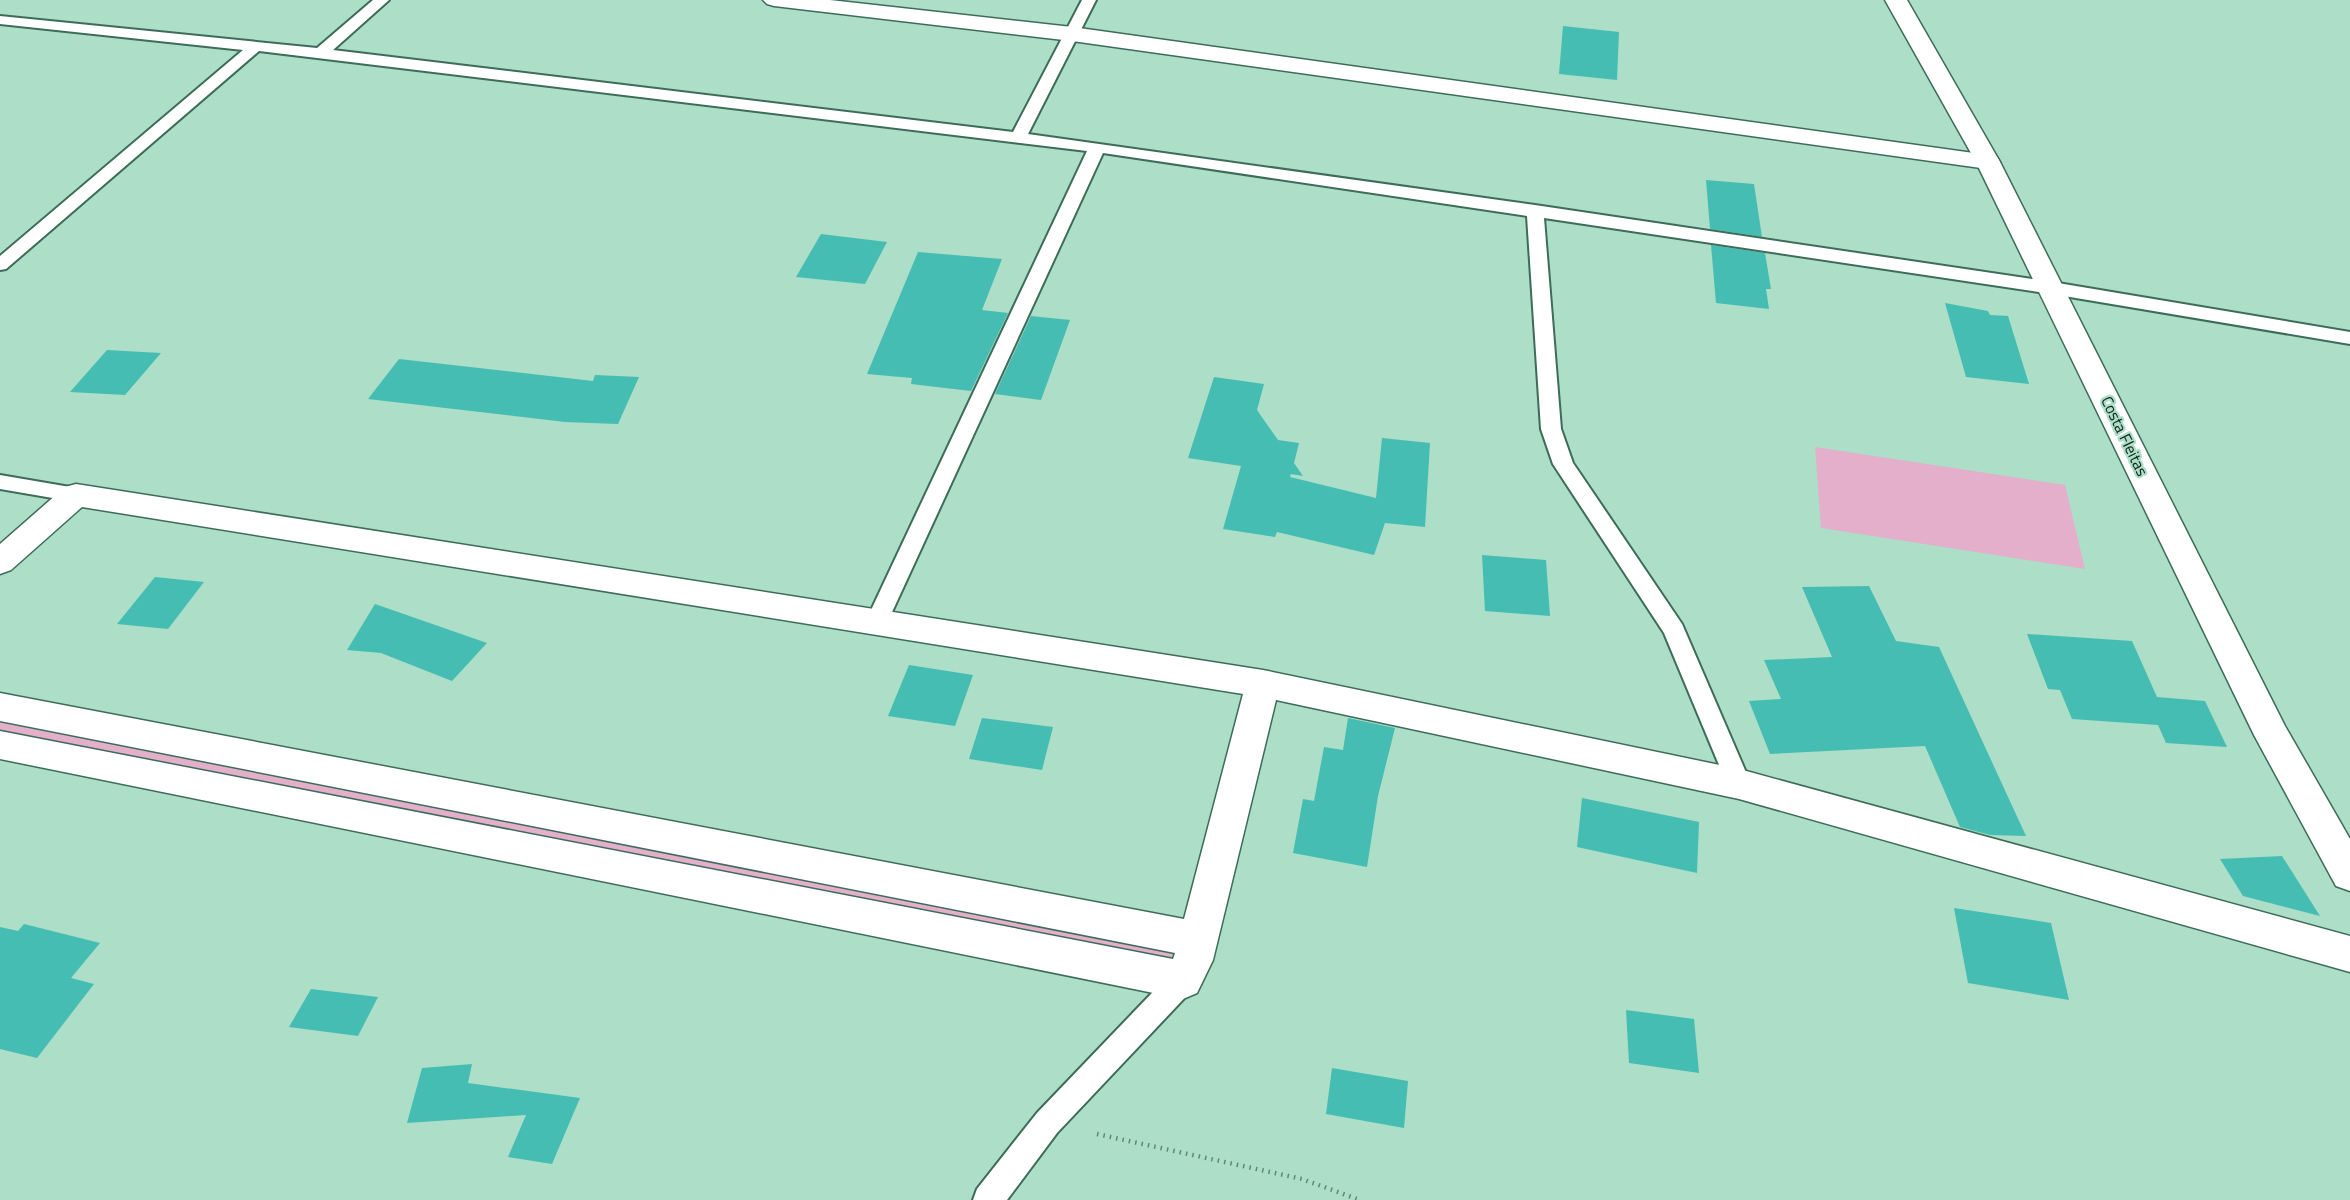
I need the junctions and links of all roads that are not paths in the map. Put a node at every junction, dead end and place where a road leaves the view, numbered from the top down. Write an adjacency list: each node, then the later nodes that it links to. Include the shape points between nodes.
1 (382, 0): 8 (lane)
2 (774, 0): 6 (street)
3 (1089, 0): 6 (lane)
4 (1896, 0): 11 (street, Costa Fleitas)
5 (0, 20): 7 (lane)
6 (1072, 34): 9 (lane); 11 (street)
7 (255, 47): 8 (lane); 13 (lane)
8 (320, 53): 9 (lane)
9 (1018, 137): 10 (lane)
10 (1097, 147): 12 (lane); 19 (lane)
11 (1988, 162): 14 (street, Costa Fleitas)
12 (1534, 210): 14 (lane); 23 (lane, via 1551,429 1563,464 1674,630)
13 (0, 265)
14 (2052, 288): 15 (lane); 24 (street, Costa Fleitas, via 2272,735)
15 (2350, 338)
16 (0, 482): 17 (lane)
17 (76, 495): 18 (street); 19 (street)
18 (0, 562)
19 (876, 623): 20 (street)
20 (1263, 684): 23 (street); 25 (street)
21 (0, 707): 25 (street)
22 (0, 745): 27 (street)
23 (1739, 784): 26 (street)
24 (2350, 874)
25 (1198, 940): 27 (street)
26 (2350, 954)
27 (1183, 980): 28 (lane, via 1047,1123)
28 (987, 1200)

